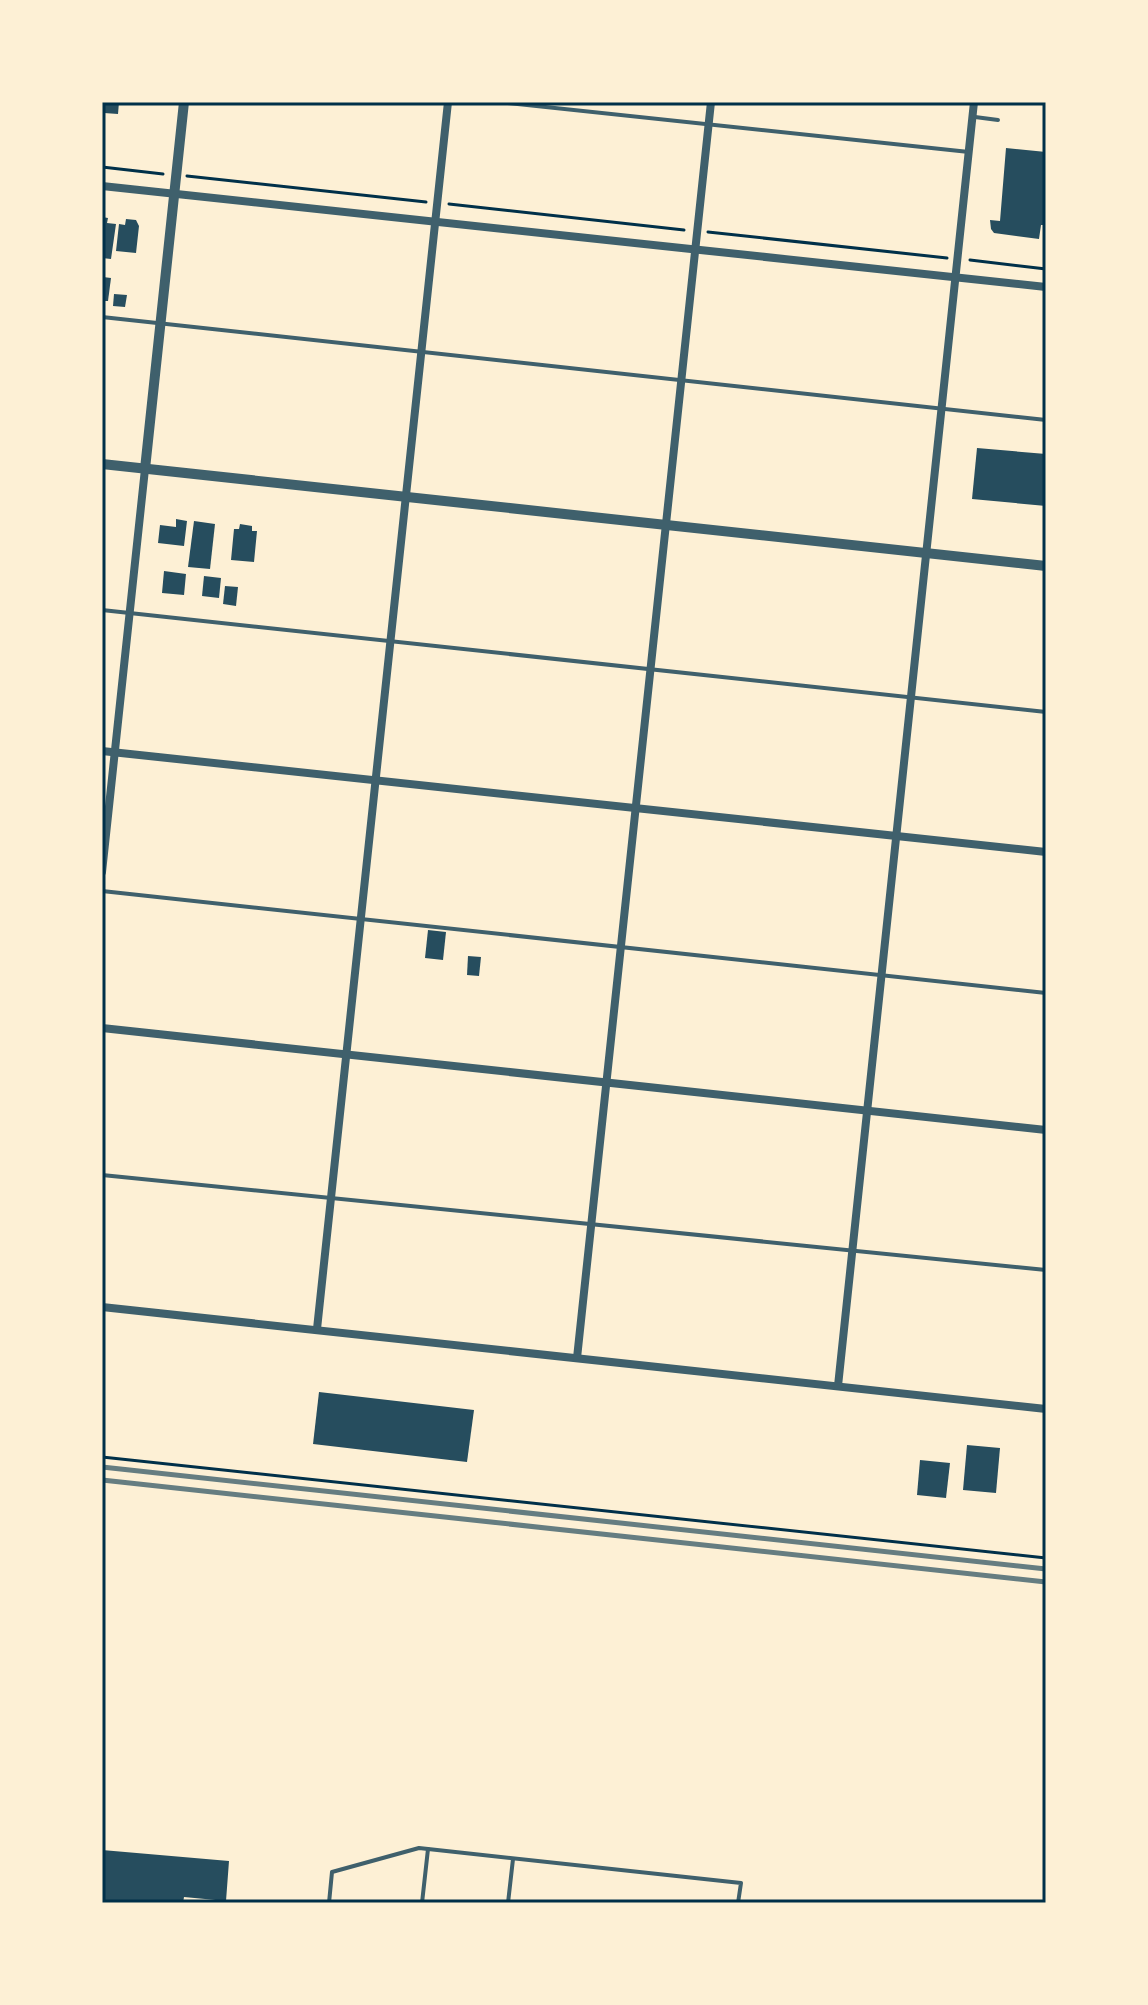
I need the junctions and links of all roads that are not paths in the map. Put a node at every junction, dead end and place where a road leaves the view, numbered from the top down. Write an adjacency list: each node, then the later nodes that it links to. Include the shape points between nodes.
1 (184, 102): 11 (street)
2 (448, 102): 12 (street)
3 (499, 102): 8 (lane)
4 (711, 102): 8 (street)
5 (974, 102): 6 (street)
6 (972, 117): 7 (lane); 9 (street)
7 (998, 120)
8 (709, 124): 9 (lane); 13 (street)
9 (969, 152): 14 (street)
10 (102, 186): 11 (street)
11 (174, 193): 12 (street); 17 (street)
12 (435, 223): 13 (street); 18 (street)
13 (695, 250): 14 (street); 19 (street)
14 (957, 278): 15 (street); 20 (street)
15 (1046, 287)
16 (102, 317): 17 (lane)
17 (161, 324): 18 (lane); 23 (street)
18 (422, 352): 19 (lane); 24 (street)
19 (682, 380): 20 (lane); 25 (street)
20 (943, 409): 21 (lane); 26 (street)
21 (1046, 420)
22 (102, 464): 23 (street)
23 (145, 469): 24 (street); 29 (street)
24 (406, 497): 25 (street); 30 (street)
25 (666, 525): 26 (street); 31 (street)
26 (928, 553): 27 (street); 32 (street)
27 (1046, 566)
28 (102, 610): 29 (lane)
29 (130, 613): 30 (lane); 35 (street)
30 (390, 640): 31 (lane); 36 (street)
31 (652, 670): 32 (lane); 37 (street)
32 (912, 698): 33 (lane); 38 (street)
33 (1046, 712)
34 (102, 751): 35 (street)
35 (115, 752): 36 (street); 40 (street)
36 (375, 780): 37 (street); 42 (street)
37 (636, 808): 38 (street); 43 (street)
38 (897, 836): 39 (street); 44 (street)
39 (1046, 852)
40 (102, 872)
41 (102, 891): 42 (lane)
42 (362, 917): 43 (lane); 47 (street)
43 (622, 947): 44 (lane); 48 (street)
44 (882, 975): 45 (lane); 49 (street)
45 (1046, 993)
46 (102, 1028): 47 (street)
47 (346, 1055): 48 (street); 52 (street)
48 (607, 1083): 49 (street); 53 (street)
49 (867, 1111): 50 (street); 54 (street)
50 (1046, 1130)
51 (102, 1175): 52 (lane)
52 (331, 1198): 53 (lane); 57 (street)
53 (592, 1223): 54 (lane); 58 (street)
54 (853, 1250): 55 (lane); 59 (street)
55 (1046, 1270)
56 (102, 1307): 57 (street)
57 (317, 1329): 58 (street)
58 (577, 1358): 59 (street)
59 (838, 1386): 60 (street)
60 (1046, 1409)
61 (428, 1849): 62 (lane); 63 (lane, via 332,1872); 64 (lane)
62 (513, 1859): 65 (lane); 66 (lane, via 741,1883)
63 (329, 1903)
64 (422, 1903)
65 (508, 1903)
66 (738, 1903)

